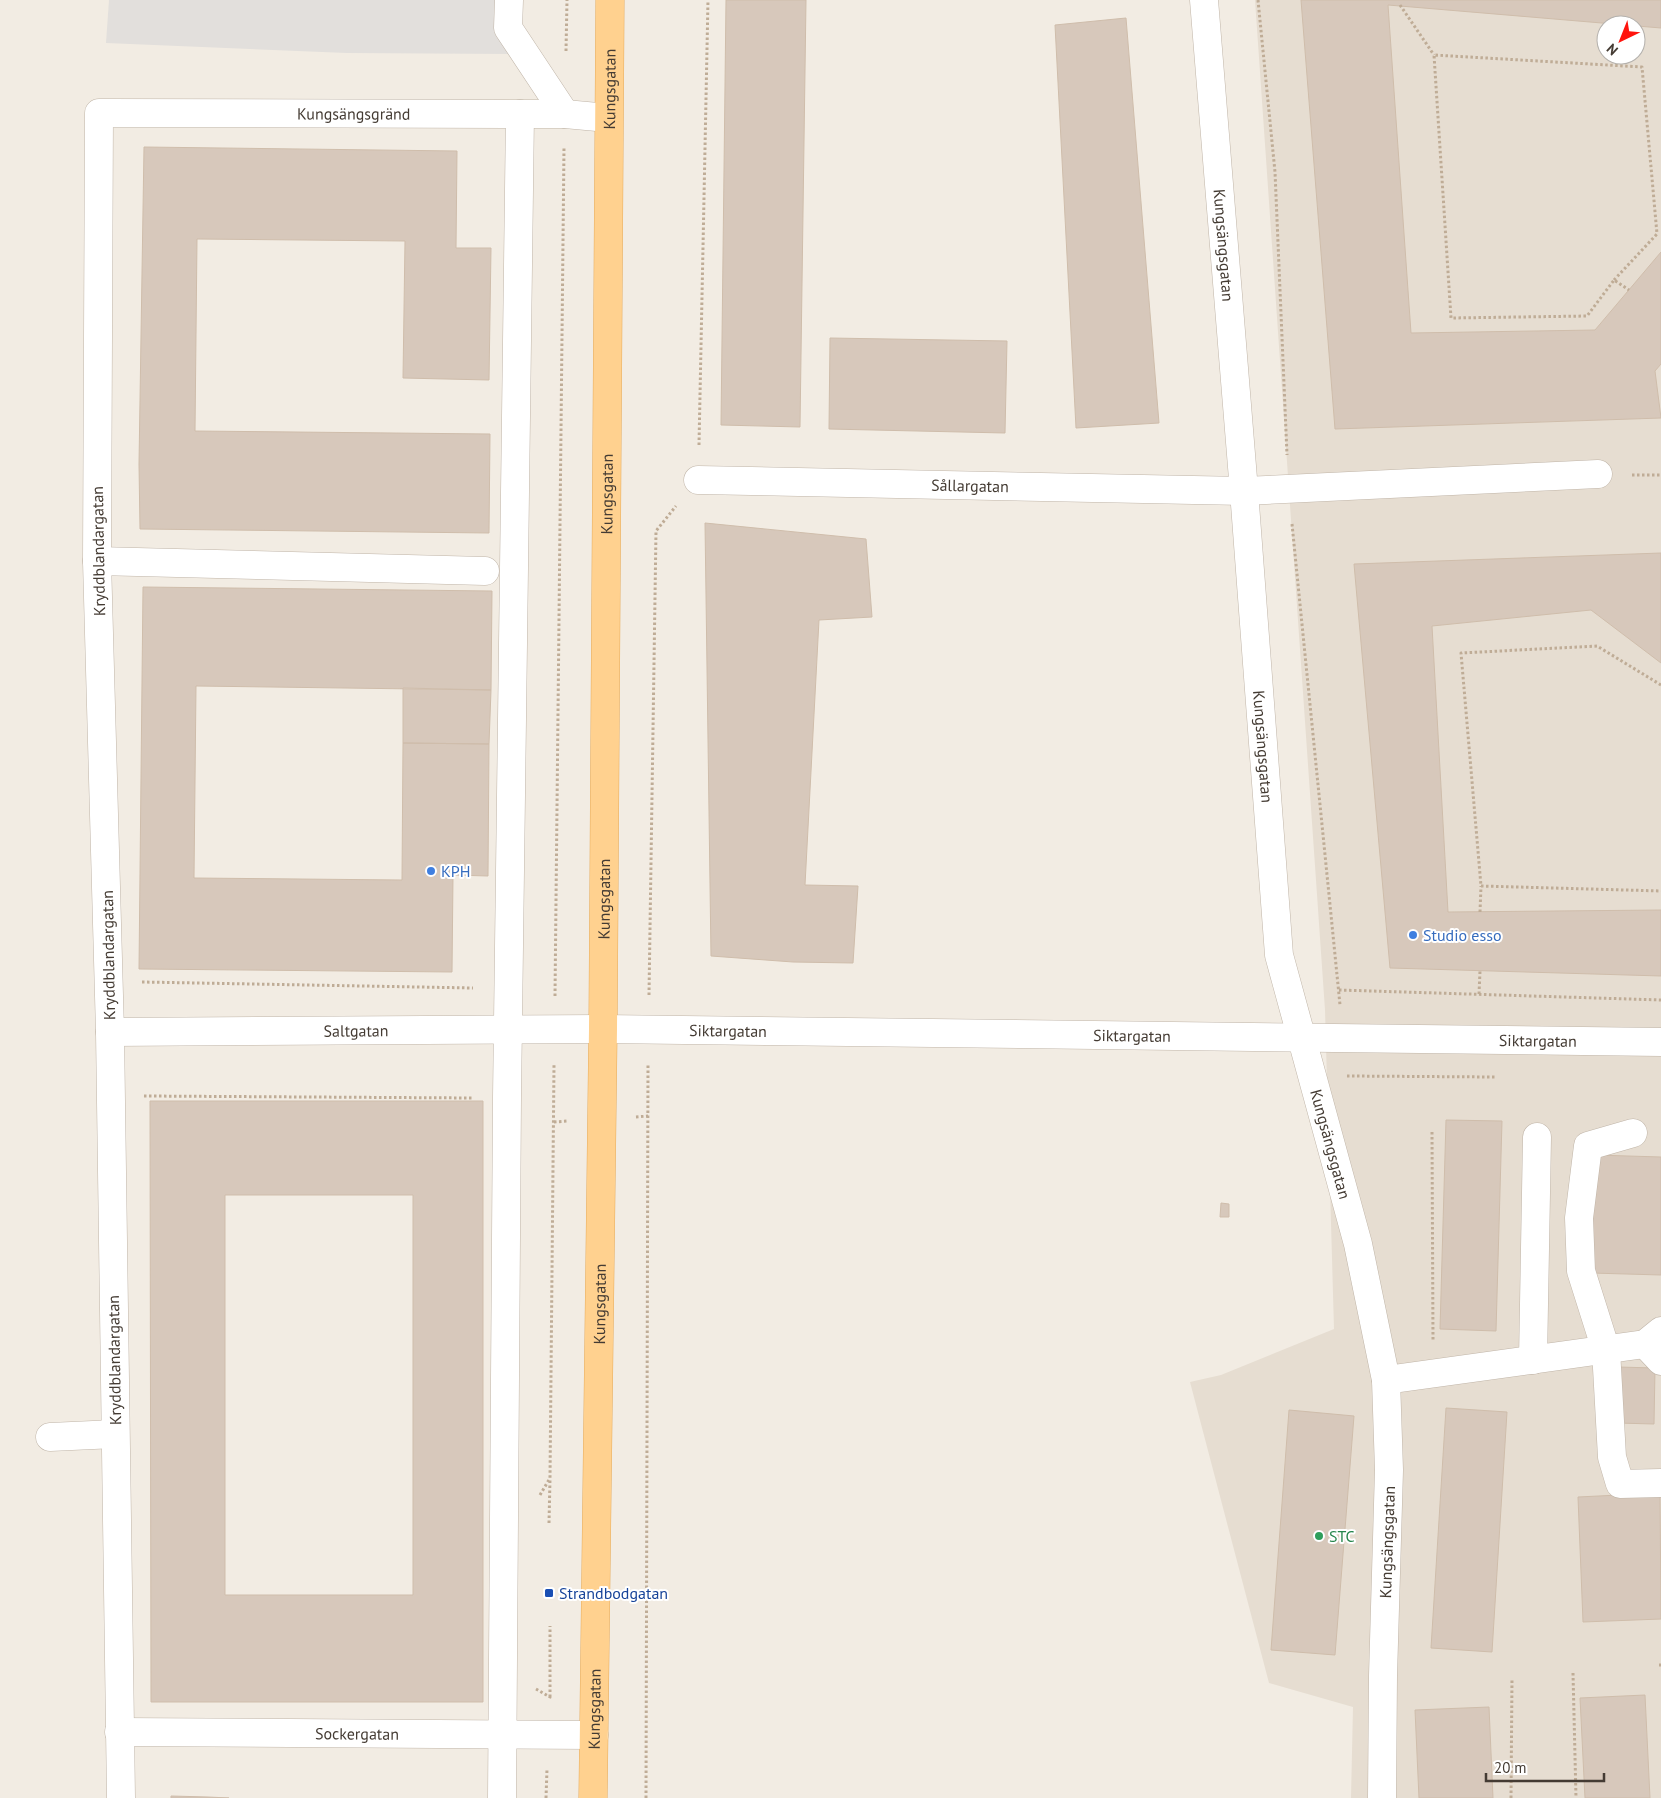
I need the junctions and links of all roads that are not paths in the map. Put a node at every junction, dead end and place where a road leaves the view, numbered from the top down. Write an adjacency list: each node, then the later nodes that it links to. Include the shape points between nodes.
1 (508, 0): 6 (street, via 508,28)
2 (610, 0): 7 (main road, Kungsgatan)
3 (1204, 0): 10 (street, Kungsängsgatan)
4 (99, 113): 5 (street, Kungsängsgränd); 11 (street, Kryddblandargatan)
5 (520, 114): 6 (street, Kungsängsgränd); 13 (street)
6 (565, 114): 7 (street, Kungsängsgränd)
7 (608, 118): 14 (main road, Kungsgatan)
8 (1598, 474): 10 (street)
9 (698, 480): 10 (street, Sållargatan)
10 (1244, 491): 16 (street, Kungsängsgatan, via 1279,955)
11 (97, 561): 12 (street); 15 (street, Kryddblandargatan)
12 (485, 571)
13 (508, 1029): 14 (street, Saltgatan); 15 (street, Saltgatan); 28 (street)
14 (603, 1029): 16 (street, Siktargatan); 29 (main road, Kungsgatan)
15 (110, 1032): 24 (street, Kryddblandargatan)
16 (1300, 1038): 17 (street, Siktargatan); 23 (street, Kungsängsgatan, via 1358,1244)
17 (1661, 1042)
18 (1633, 1133): 21 (street, via 1588,1146 1584,1173 1579,1218 1581,1271)
19 (1537, 1137): 22 (street)
20 (1656, 1345): 21 (street)
21 (1606, 1350): 22 (street); 26 (street, via 1612,1457 1620,1484)
22 (1532, 1360): 23 (street)
23 (1386, 1380): 33 (street, Kungsängsgatan, via 1390,1470)
24 (115, 1434): 25 (street); 27 (street, Kryddblandargatan)
25 (50, 1437)
26 (1661, 1482)
27 (119, 1732): 28 (street, Sockergatan); 30 (street, Kryddblandargatan)
28 (503, 1735): 29 (street, Sockergatan); 31 (street)
29 (594, 1735): 32 (main road, Kungsgatan)
30 (121, 1798)
31 (502, 1798)
32 (593, 1798)
33 (1382, 1798)

